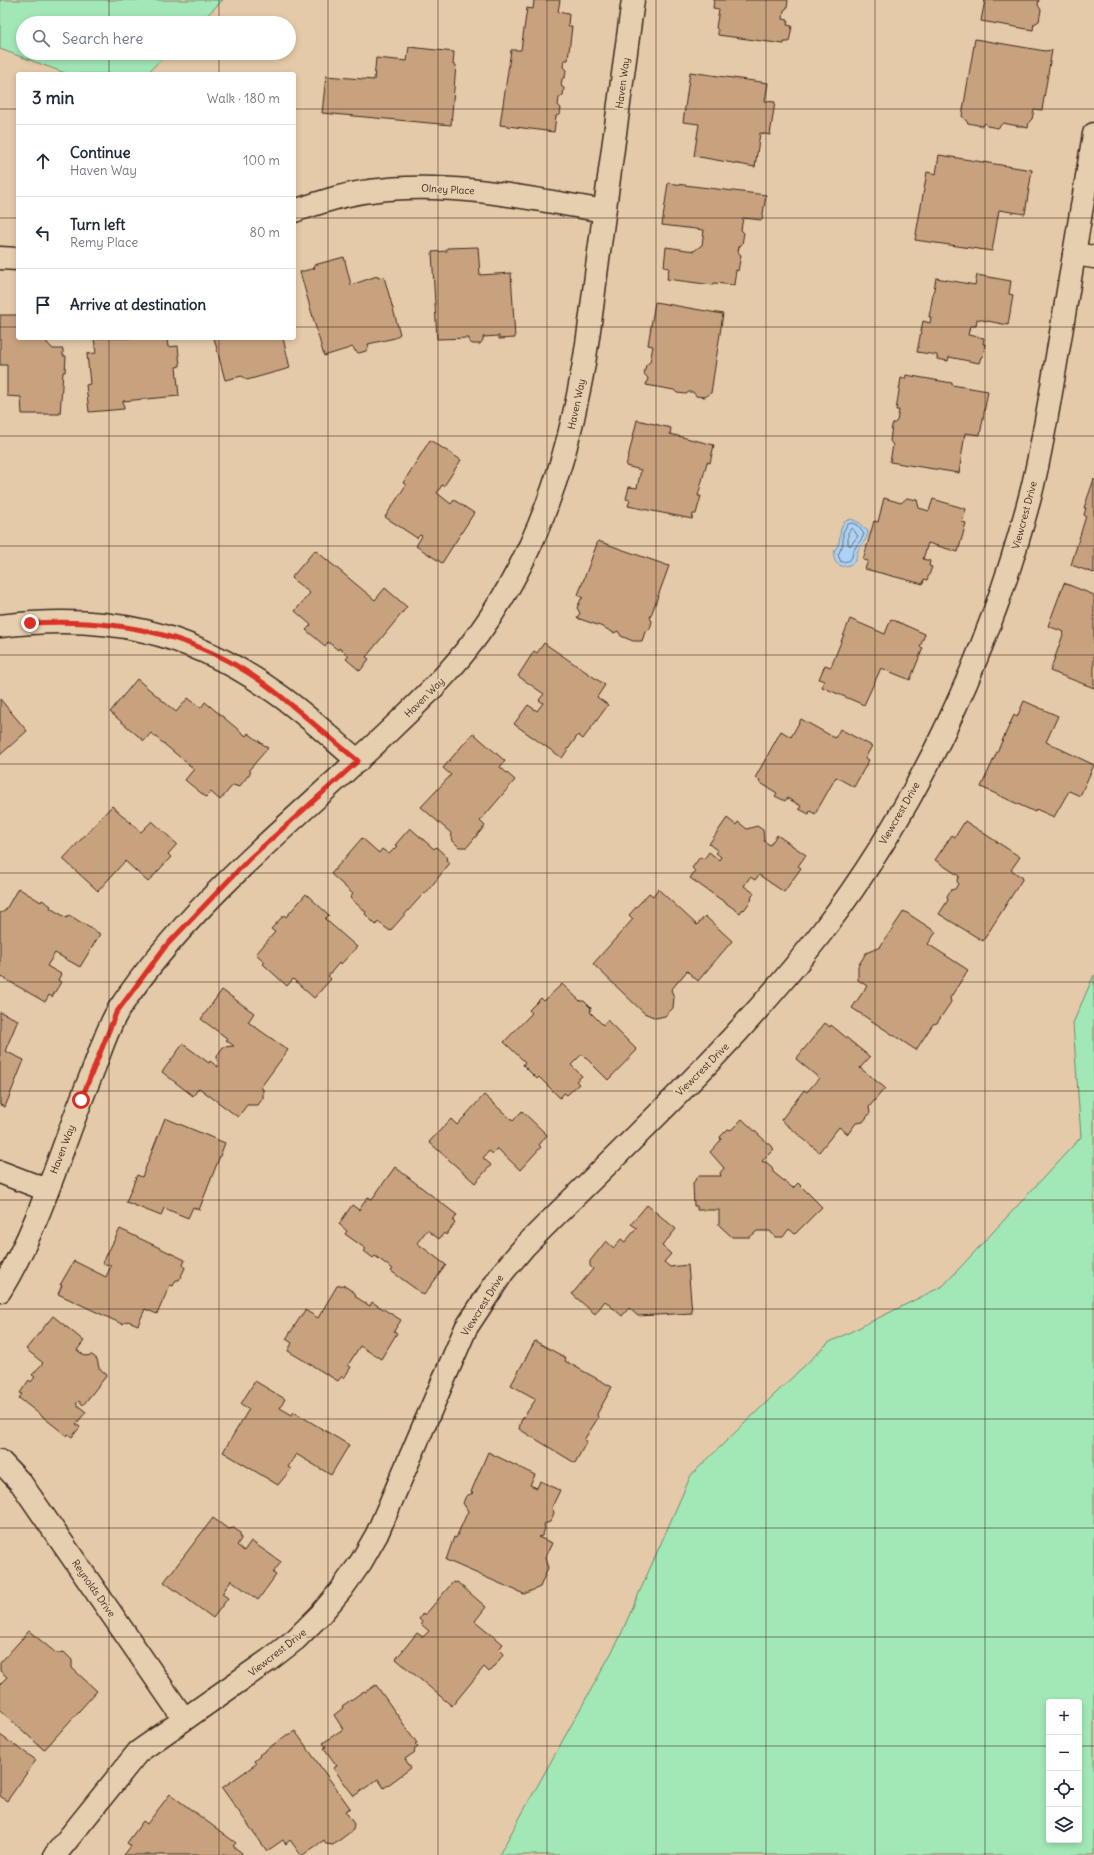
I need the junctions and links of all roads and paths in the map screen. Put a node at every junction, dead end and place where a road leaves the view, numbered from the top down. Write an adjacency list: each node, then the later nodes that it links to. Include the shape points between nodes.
1 (633, 0): 4 (street, Haven Way)
2 (1094, 134): 5 (street, Viewcrest Drive)
3 (296, 210): 4 (street, Olney Place, via 337,197 369,191 442,187)
4 (604, 211): 9 (street, Haven Way, via 581,382 572,424 562,464 530,548 490,618 469,648 430,691)
5 (1084, 256): 14 (street, Viewcrest Drive, via 1028,504 999,598 971,673 896,822 822,931 741,1029 525,1246 503,1272 466,1328 377,1534 341,1590 296,1639)
6 (0, 258): 7 (street)
7 (16, 259)
8 (0, 626): 9 (street, via 66,621 107,623 180,640 211,653 278,694)
9 (358, 761): 11 (street, Haven Way, via 249,859 165,947 116,1013)
10 (0, 1172): 11 (street)
11 (47, 1190): 12 (street, Haven Way, via 24,1247)
12 (0, 1291)
13 (0, 1461): 14 (street, Reynolds Drive, via 21,1483)
14 (184, 1719): 15 (street, Viewcrest Drive, via 138,1752)
15 (55, 1855)

